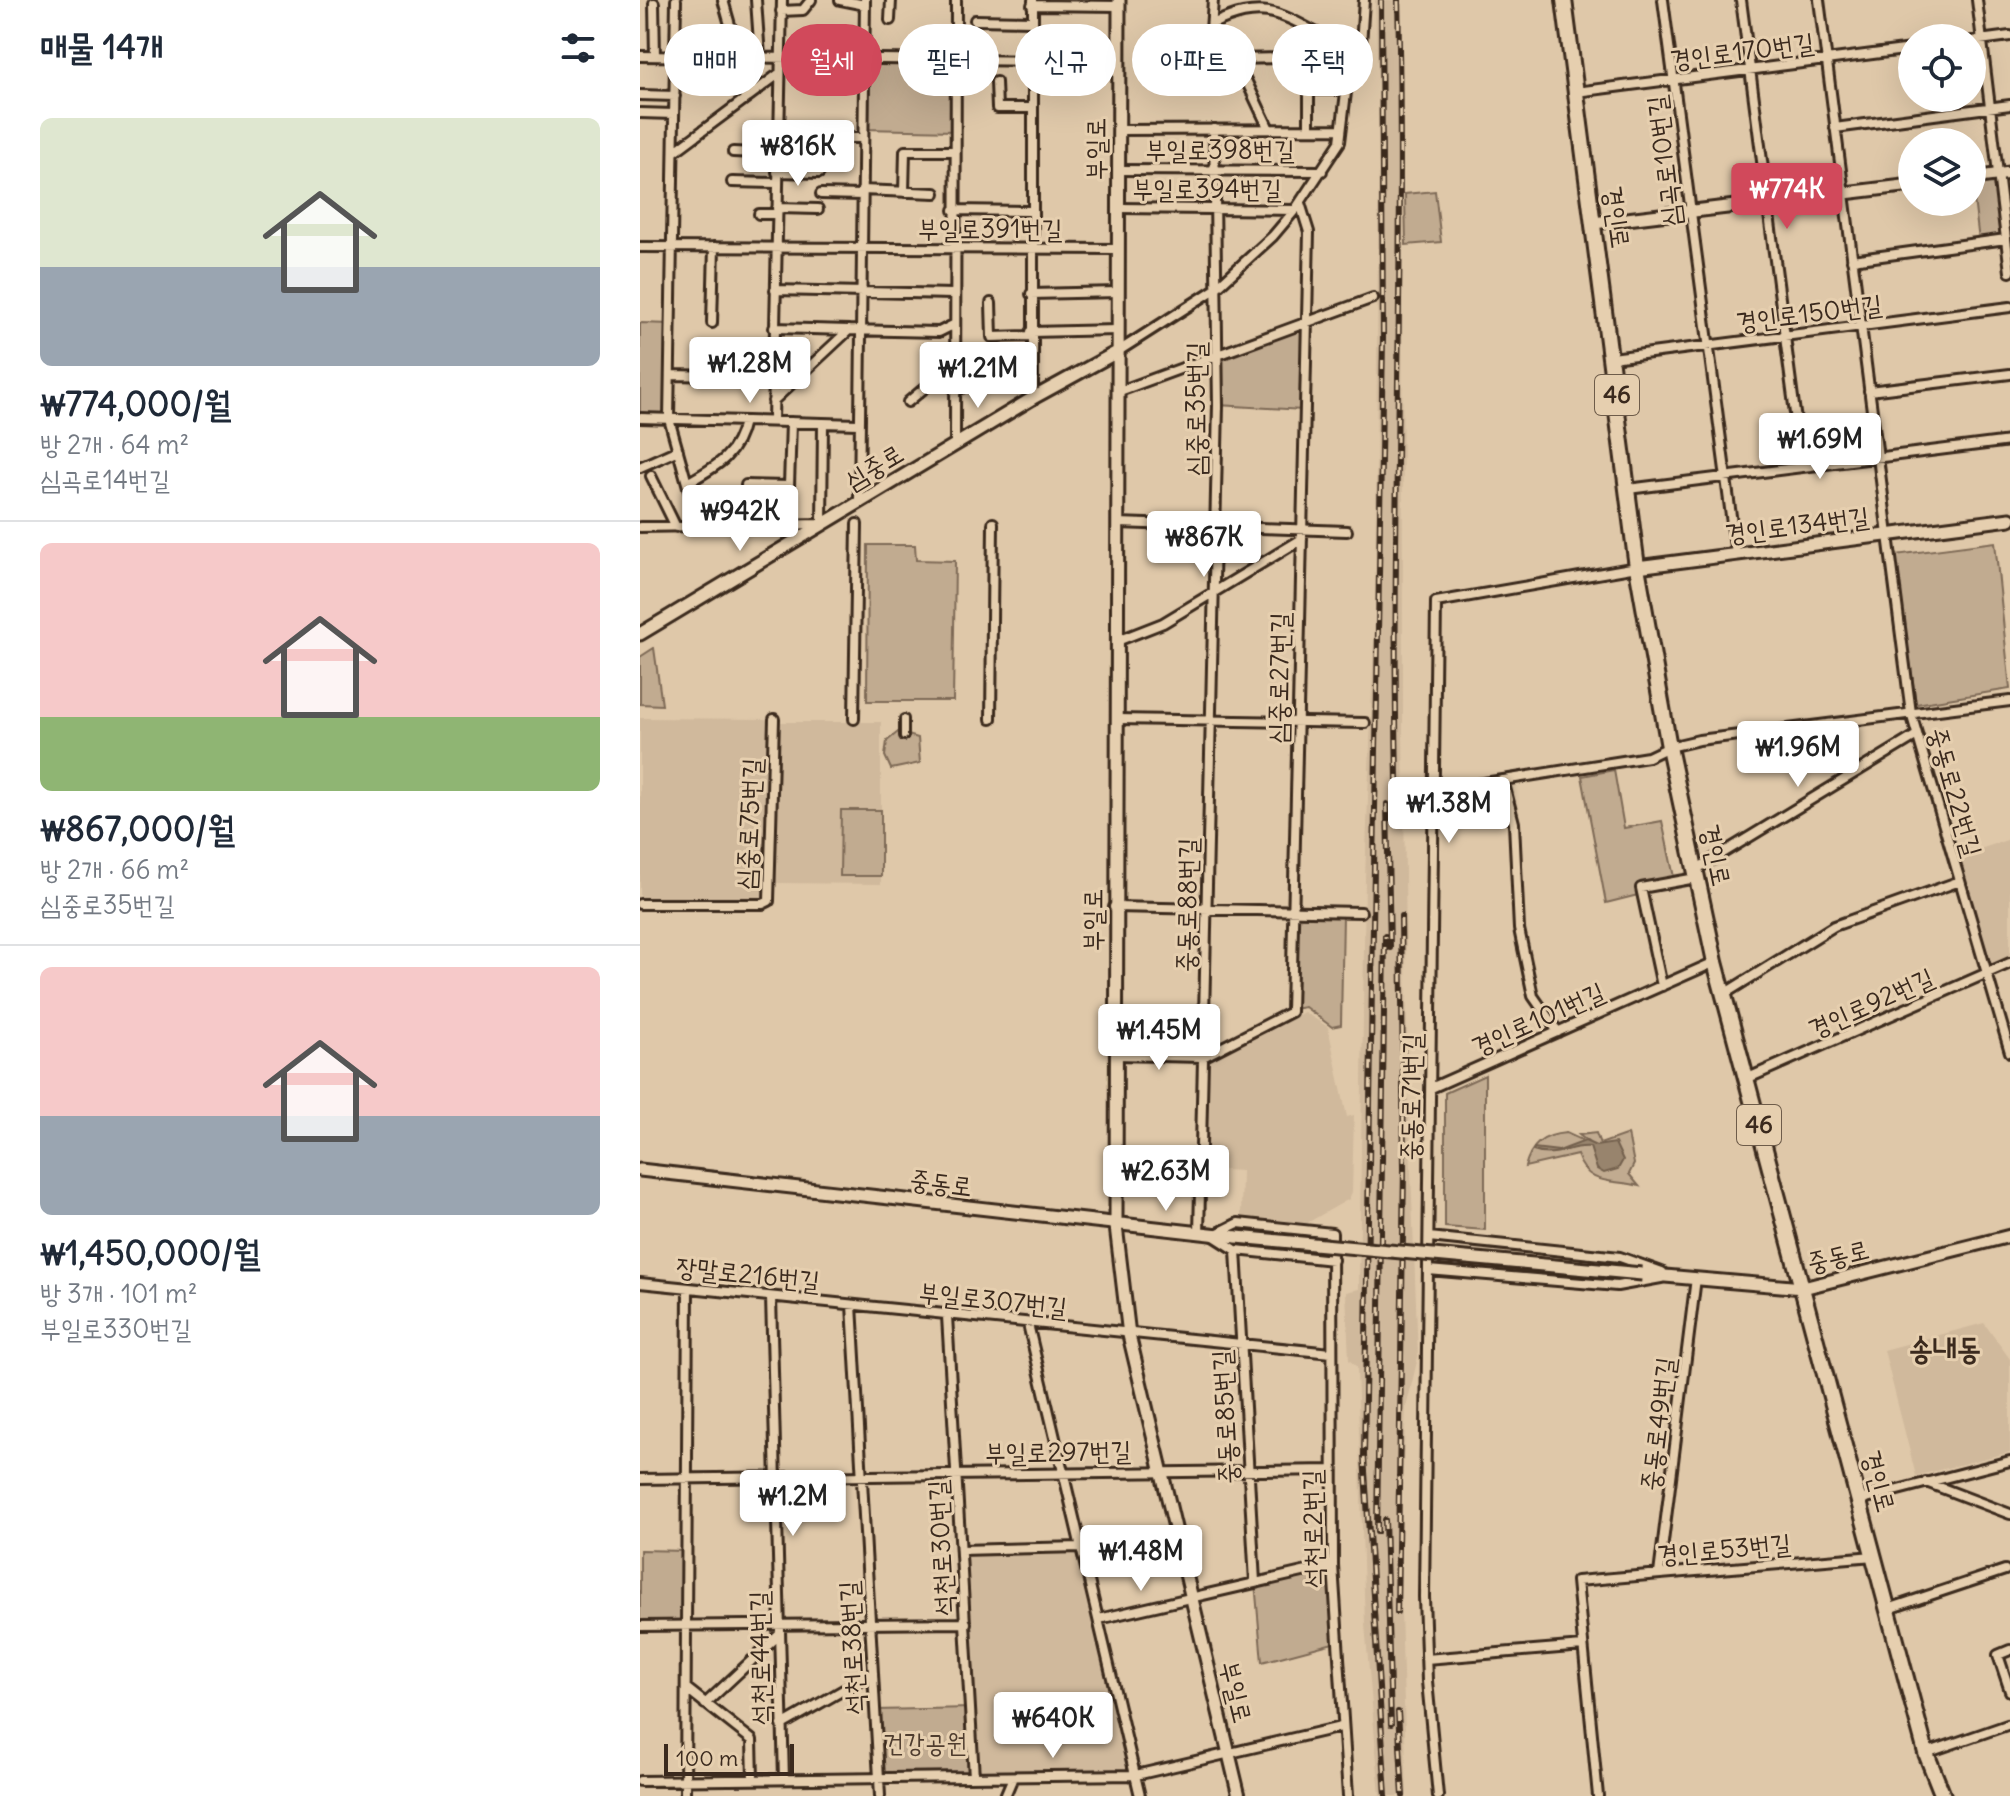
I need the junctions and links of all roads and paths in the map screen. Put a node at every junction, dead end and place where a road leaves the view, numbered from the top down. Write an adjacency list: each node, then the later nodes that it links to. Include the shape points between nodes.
1 (676, 0): 25 (street)
2 (723, 0): 26 (street)
3 (756, 0): 27 (street)
4 (782, 0): 21 (street)
5 (811, 0): 21 (street, via 803,10)
6 (840, 0): 16 (street)
7 (891, 0): 22 (street)
8 (956, 0): 29 (street)
9 (1364, 0): 33 (street, 심중로)
10 (1564, 0): 50 (main road, 경인로 / 46)
11 (1663, 0): 48 (street, 심곡로10번길)
12 (1741, 0): 46 (street)
13 (1819, 0): 45 (street, 중동로22번길)
14 (1977, 0): 34 (street)
15 (654, 3): 41 (street)
16 (865, 3): 28 (street)
17 (1032, 3): 18 (street, 부일로); 24 (street)
18 (1119, 3): 38 (street, 부일로)
19 (1211, 3): 31 (street)
20 (1261, 5): 31 (street); 32 (street)
21 (781, 11): 44 (street)
22 (890, 20)
23 (975, 20): 24 (street)
24 (1032, 21): 30 (street)
25 (676, 24)
26 (730, 24)
27 (758, 24)
28 (865, 24)
29 (956, 24)
30 (1032, 24)
31 (1212, 24)
32 (1297, 24)
33 (1361, 24)
34 (1977, 24)
35 (2010, 36): 36 (street)
36 (1986, 39)
37 (1116, 50): 38 (street)
38 (1119, 50): 71 (street, 부일로)
39 (1898, 51): 45 (street, 경인로170번길)
40 (640, 56): 41 (street)
41 (655, 56): 42 (street)
42 (664, 56)
43 (765, 57): 44 (street)
44 (780, 57): 47 (street)
45 (1827, 60): 46 (street, 경인로170번길); 66 (street, 중동로22번길)
46 (1750, 70): 48 (street, 경인로170번길); 92 (street)
47 (780, 73): 72 (street); 75 (street)
48 (1674, 80): 50 (street, 경인로170번길); 100 (street, 심곡로10번길)
49 (1986, 86): 62 (street)
50 (1576, 92): 102 (main road, 경인로 / 46)
51 (640, 95): 52 (street)
52 (664, 96)
53 (675, 96): 65 (street)
54 (864, 96): 73 (street)
55 (956, 96): 74 (street)
56 (997, 96): 63 (street, via 997,108)
57 (1030, 96): 63 (street)
58 (1253, 96): 68 (street)
59 (1309, 96): 69 (street)
60 (1345, 96): 70 (street, 심중로)
61 (2010, 105): 62 (street)
62 (1990, 107): 66 (street); 83 (street)
63 (1030, 108): 99 (street)
64 (640, 113): 65 (street)
65 (674, 114): 75 (street)
66 (1835, 128): 90 (street, 중동로22번길)
67 (1214, 129): 68 (street); 71 (street); 79 (street)
68 (1269, 129): 69 (street)
69 (1309, 129): 70 (street)
70 (1341, 129): 80 (street, 심중로, via 1340,142)
71 (1119, 130): 78 (street, 부일로)
72 (778, 138): 73 (street); 77 (street)
73 (863, 138): 88 (street)
74 (955, 151): 87 (street, via 905,151); 97 (street)
75 (674, 152): 105 (street)
76 (733, 152): 77 (street)
77 (778, 154): 81 (street)
78 (1118, 170): 79 (street, 부일로398번길); 94 (street, 부일로)
79 (1214, 170): 80 (street, 부일로398번길); 96 (street)
80 (1322, 171): 93 (street, 심중로)
81 (777, 172): 82 (street); 85 (street)
82 (819, 173)
83 (2004, 174): 103 (street)
84 (732, 182): 85 (street)
85 (777, 183): 98 (street)
86 (1898, 187): 90 (street)
87 (904, 192): 88 (street); 89 (street)
88 (862, 193): 91 (street); 108 (street)
89 (935, 193)
90 (1844, 193): 92 (street); 112 (street, 중동로22번길)
91 (821, 194)
92 (1767, 202): 100 (street); 132 (street)
93 (1298, 206): 96 (street, 부일로394번길); 115 (street, 심중로); 123 (street, 심중로27번길, via 1309,232)
94 (1118, 208): 96 (street, 부일로394번길); 109 (street, 부일로)
95 (818, 209): 98 (street)
96 (1214, 209): 115 (street)
97 (954, 210): 99 (street); 110 (street)
98 (776, 211): 101 (street); 107 (street)
99 (1030, 211): 111 (street)
100 (1690, 211): 102 (street); 133 (street, 심곡로10번길)
101 (759, 214)
102 (1593, 223): 136 (main road, 경인로 / 46)
103 (2006, 239): 112 (street); 113 (street)
104 (640, 247): 105 (street, 부일로391번길)
105 (672, 247): 106 (street, 부일로391번길); 140 (street)
106 (714, 247): 107 (street, 부일로391번길); 124 (street)
107 (776, 247): 108 (street, 부일로391번길); 114 (street)
108 (862, 248): 110 (street, 부일로391번길); 116 (street)
109 (1118, 249): 111 (street, 부일로391번길); 117 (street, 부일로)
110 (953, 250): 111 (street, 부일로391번길); 118 (street)
111 (1030, 251): 119 (street)
112 (1852, 260): 126 (street, 중동로22번길)
113 (2010, 272)
114 (775, 290): 116 (street); 127 (street)
115 (1214, 290): 134 (street, 심중로); 135 (street, 심중로35번길)
116 (861, 291): 118 (street); 129 (street)
117 (1118, 292): 119 (street); 130 (street, 부일로)
118 (953, 294): 125 (street)
119 (1031, 294): 131 (street)
120 (1373, 298): 123 (street)
121 (991, 303): 131 (street, via 992,337)
122 (2010, 307): 126 (street, 경인로150번길)
123 (1307, 321): 135 (street); 177 (street, 심중로27번길)
124 (712, 323)
125 (953, 325): 129 (street, via 939,332); 137 (street)
126 (1860, 326): 132 (street, 경인로150번길); 142 (street, 중동로22번길)
127 (774, 328): 128 (street); 141 (street)
128 (849, 330): 129 (street); 146 (street)
129 (860, 330): 154 (street)
130 (1117, 330): 131 (street); 134 (street, 부일로)
131 (1031, 334): 145 (street)
132 (1784, 336): 133 (street, 경인로150번길); 160 (street)
133 (1707, 346): 136 (street, 경인로150번길); 162 (street, 심곡로10번길)
134 (1117, 352): 144 (street, 부일로); 145 (street, 심중로)
135 (1218, 354): 144 (street); 173 (street, 심중로35번길)
136 (1612, 358): 164 (main road, 경인로 / 46)
137 (953, 364): 143 (street); 147 (street)
138 (990, 370): 143 (street)
139 (2010, 374): 142 (street)
140 (670, 375): 141 (street); 149 (street)
141 (773, 377): 146 (street)
142 (1869, 391): 158 (street, 중동로22번길)
143 (955, 392): 156 (street)
144 (1117, 392): 168 (street, 부일로)
145 (1033, 398): 156 (street, 심중로)
146 (773, 401): 151 (street)
147 (908, 402)
148 (640, 418): 149 (street)
149 (669, 419): 150 (street); 157 (street)
150 (744, 421): 151 (street); 163 (street, via 740,443 715,467)
151 (773, 421): 152 (street)
152 (791, 422): 153 (street); 171 (street, via 789,486 746,485)
153 (823, 423): 154 (street); 169 (street)
154 (858, 424): 165 (street)
155 (2010, 441): 158 (street)
156 (955, 444): 165 (street, 심중로)
157 (678, 450): 159 (street); 163 (street)
158 (1877, 457): 160 (street); 178 (street, 중동로22번길)
159 (640, 467)
160 (1802, 467): 162 (street)
161 (651, 476): 175 (street)
162 (1725, 477): 164 (street); 179 (street, 심곡로10번길)
163 (687, 483): 172 (street)
164 (1628, 489): 180 (main road, 경인로 / 46)
165 (859, 502): 169 (street, 심중로)
166 (2010, 519): 178 (street, 경인로134번길)
167 (993, 523): 189 (street)
168 (1118, 523): 173 (street); 183 (street, 부일로)
169 (822, 524): 171 (street); 182 (street, 심중로)
170 (857, 524): 187 (street)
171 (745, 525): 172 (street)
172 (699, 526): 175 (street)
173 (1216, 526): 177 (street); 181 (street, 심중로35번길)
174 (640, 527): 175 (street)
175 (676, 527)
176 (1347, 531): 177 (street)
177 (1302, 535): 181 (street); 192 (street, 심중로27번길)
178 (1886, 536): 179 (street, 경인로134번길); 185 (street, 중동로22번길)
179 (1736, 554): 180 (street, 경인로134번길)
180 (1637, 567): 196 (main road, 경인로 / 46); 198 (street, 중동로71번길, via 1436,602)
181 (1214, 591): 183 (street, via 1163,623); 191 (street, 심중로35번길)
182 (640, 634)
183 (1117, 641): 190 (street, 부일로)
184 (2010, 701): 185 (street)
185 (1911, 713): 194 (street, 중동로22번길); 196 (street)
186 (774, 719): 201 (street, 심중로75번길, via 769,901)
187 (854, 719)
188 (904, 719): 195 (street)
189 (991, 719)
190 (1117, 719): 191 (street); 202 (street, 부일로)
191 (1211, 721): 192 (street); 203 (street, 중동로88번길)
192 (1299, 723): 193 (street); 204 (street, 심중로27번길)
193 (1365, 723)
194 (1917, 735): 199 (street); 200 (street, 중동로22번길)
195 (904, 736)
196 (1669, 747): 197 (street, via 1648,757); 199 (main road, 경인로 / 46)
197 (1503, 780): 198 (street); 211 (street, via 1514,823 1519,929 1533,996)
198 (1434, 791): 216 (street, 중동로71번길)
199 (1696, 874): 206 (main road, 경인로 / 46); 209 (street, via 1641,888)
200 (1960, 881): 208 (street, 중동로22번길); 210 (street, via 1819,932)
201 (640, 904)
202 (1114, 907): 203 (street); 213 (street, 부일로)
203 (1207, 910): 204 (street); 214 (street, 중동로88번길)
204 (1294, 911): 205 (street); 214 (street, 심중로27번길, via 1291,1011)
205 (1361, 912)
206 (1715, 962): 209 (street, 경인로101번길); 210 (main road, 경인로 / 46)
207 (2010, 963): 208 (street, 경인로92번길)
208 (1987, 974): 212 (street, 중동로22번길); 215 (street, 경인로92번길)
209 (1662, 986): 211 (street, 경인로101번길)
210 (1724, 994): 215 (main road, 경인로 / 46)
211 (1558, 1032): 216 (street, 경인로101번길)
212 (2010, 1052)
213 (1116, 1055): 214 (street); 218 (street, 부일로)
214 (1203, 1057): 219 (street, 중동로88번길)
215 (1746, 1079): 230 (main road, 경인로 / 46)
216 (1431, 1088): 222 (street, 중동로71번길)
217 (640, 1170): 218 (street, 중동로)
218 (1116, 1226): 219 (street, 중동로); 235 (street, 부일로)
219 (1199, 1234): 220 (street, 중동로)
220 (1214, 1235): 223 (street); 224 (street, via 1238,1223 1332,1233); 226 (street, 중동로, bridge)
221 (2010, 1236): 230 (street, 중동로)
222 (1429, 1237): 225 (street, 중동로71번길); 226 (street, 중동로, via 1620,1257)
223 (1236, 1250): 224 (street); 236 (street, 중동로85번길)
224 (1333, 1260): 237 (street, 석천로2번길)
225 (1428, 1270): 226 (street, 중동로, via 1617,1286); 268 (street, 중동로71번길)
226 (1674, 1276): 227 (street, 중동로)
227 (1696, 1278): 230 (street, 중동로); 256 (street, 중동로49번길)
228 (640, 1283): 229 (street, 장말로216번길)
229 (688, 1288): 231 (street, 장말로216번길); 246 (street)
230 (1803, 1288): 249 (main road, 경인로 / 46)
231 (771, 1297): 232 (street, 장말로216번길); 245 (street, 석천로44번길)
232 (852, 1305): 233 (street, 부일로307번길); 244 (street, 석천로38번길)
233 (947, 1316): 234 (street, 부일로307번길); 243 (street, 석천로30번길)
234 (1028, 1324): 235 (street, 부일로307번길); 242 (street)
235 (1129, 1335): 236 (street, 부일로307번길); 240 (street, 부일로)
236 (1241, 1345): 237 (street, 부일로307번길); 241 (street, 중동로85번길)
237 (1331, 1353): 239 (street, 석천로2번길)
238 (2010, 1461): 248 (street)
239 (1332, 1470): 241 (street, 부일로297번길); 254 (street, 석천로2번길)
240 (1159, 1471): 241 (street, 부일로297번길); 242 (street, 부일로297번길); 258 (street, 부일로)
241 (1248, 1471): 257 (street, 중동로85번길)
242 (1064, 1472): 243 (street, 부일로297번길); 251 (street)
243 (957, 1474): 244 (street, 부일로297번길); 252 (street, 석천로30번길)
244 (862, 1475): 245 (street, 부일로297번길); 262 (street, 석천로38번길)
245 (776, 1477): 246 (street, 부일로297번길); 265 (street, 석천로44번길)
246 (687, 1478): 247 (street, 부일로297번길); 263 (street)
247 (640, 1479)
248 (1926, 1482): 249 (street); 250 (street)
249 (1859, 1500): 253 (main road, 경인로 / 46)
250 (2010, 1514)
251 (1082, 1547): 252 (street); 260 (street)
252 (961, 1550): 261 (street, 석천로30번길)
253 (1874, 1556): 256 (street, 경인로53번길); 259 (main road, 경인로 / 46)
254 (1333, 1565): 257 (street); 275 (street, 석천로2번길)
255 (2005, 1570): 259 (street)
256 (1659, 1574): 266 (street, 경인로53번길, via 1577,1581)
257 (1255, 1582): 258 (street)
258 (1190, 1598): 260 (street); 276 (street, 부일로)
259 (1888, 1609): 277 (main road, 경인로 / 46)
260 (1099, 1619): 278 (street)
261 (966, 1623): 262 (street); 279 (street, 석천로30번길)
262 (871, 1624): 265 (street); 269 (street, 석천로38번길)
263 (686, 1625): 264 (street); 265 (street); 270 (street)
264 (640, 1626)
265 (780, 1630): 272 (street); 274 (street, 석천로44번길)
266 (1583, 1646): 268 (street); 293 (street)
267 (2010, 1650): 271 (street, via 1998,1655)
268 (1426, 1659): 292 (street, 중동로71번길)
269 (873, 1673): 274 (street); 281 (street, 석천로38번길)
270 (686, 1688): 272 (street); 284 (street)
271 (2010, 1691)
272 (705, 1704): 282 (street, via 752,1740)
273 (2010, 1724): 277 (street)
274 (782, 1725): 283 (street, 석천로44번길)
275 (1341, 1727): 276 (street); 291 (street, 석천로2번길)
276 (1229, 1753): 278 (street); 290 (street, 부일로)
277 (1926, 1753): 294 (main road, 경인로 / 46)
278 (1136, 1775): 280 (street); 289 (street)
279 (974, 1777): 280 (street); 281 (street)
280 (1013, 1777): 288 (street)
281 (879, 1778): 283 (street); 287 (street, 석천로38번길)
282 (753, 1779): 283 (street); 284 (street)
283 (784, 1779)
284 (685, 1780): 285 (street); 286 (street)
285 (640, 1781)
286 (685, 1796)
287 (880, 1796)
288 (1005, 1796)
289 (1140, 1796)
290 (1239, 1796)
291 (1348, 1796)
292 (1438, 1796)
293 (1598, 1796)
294 (1943, 1796)

